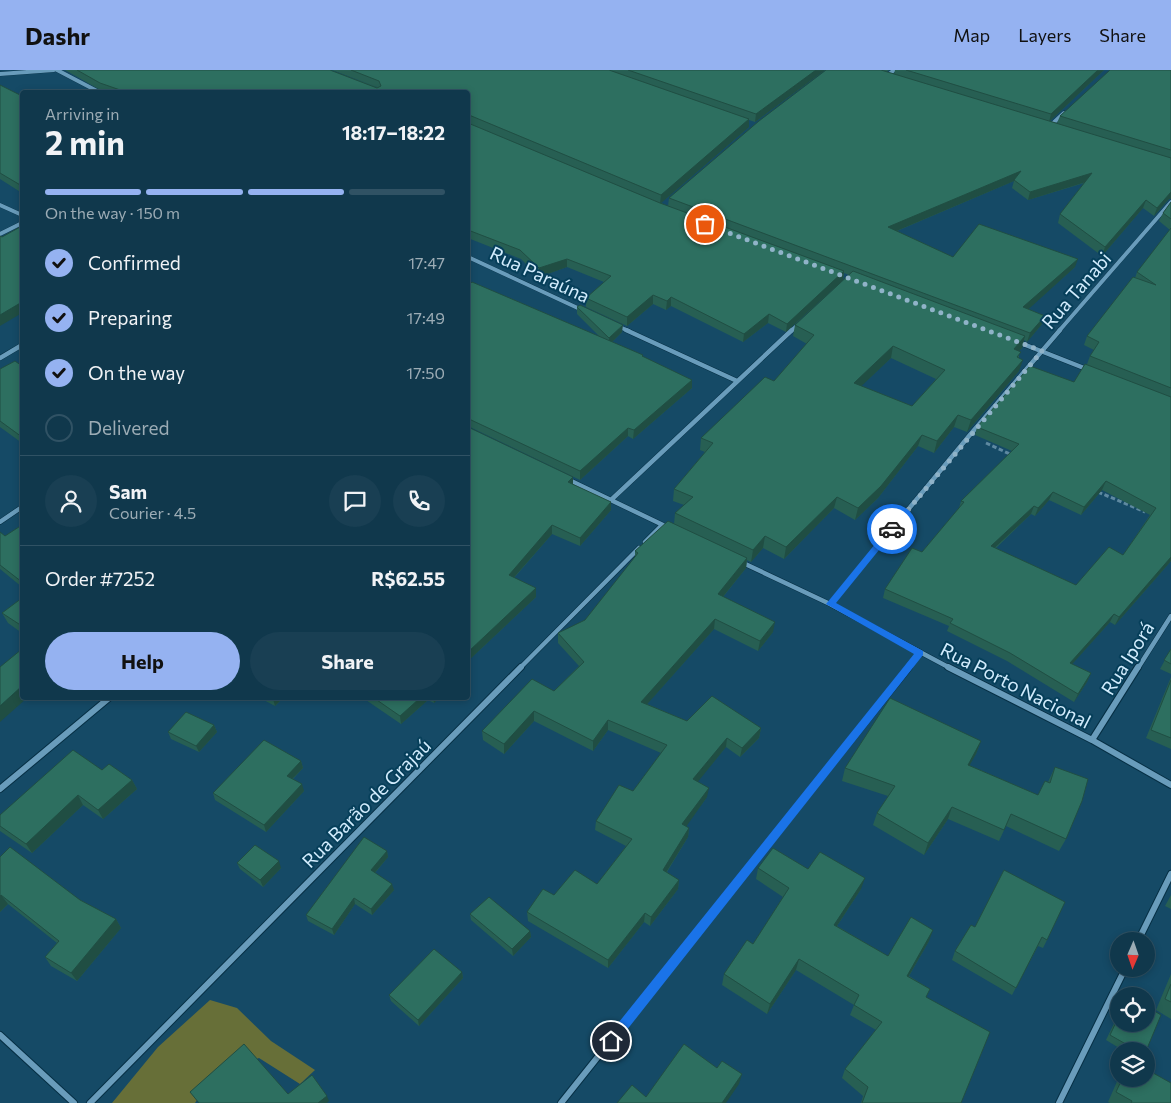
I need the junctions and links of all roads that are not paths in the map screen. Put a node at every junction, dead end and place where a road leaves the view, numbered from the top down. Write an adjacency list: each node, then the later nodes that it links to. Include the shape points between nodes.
1 (55, 70): 3 (street); 7 (street)
2 (894, 70): 5 (street)
3 (0, 74)
4 (880, 74): 5 (street)
5 (886, 76): 6 (street)
6 (895, 79)
7 (96, 90)
8 (1071, 106): 10 (street)
9 (1042, 122): 10 (street)
10 (1051, 125): 11 (street)
11 (1060, 128)
12 (1171, 202): 23 (street, Rua Tanabi)
13 (0, 204): 14 (street)
14 (20, 214)
15 (20, 223): 16 (street)
16 (0, 234)
17 (470, 258): 18 (street, Rua Paraúna)
18 (584, 311)
19 (807, 317): 26 (street)
20 (611, 323): 26 (street)
21 (1015, 341): 23 (street)
22 (20, 346): 24 (street)
23 (1042, 351): 25 (street); 34 (street, Rua Tanabi)
24 (0, 358)
25 (1098, 374)
26 (737, 381): 28 (street)
27 (557, 474): 28 (street)
28 (611, 500): 31 (street)
29 (20, 508): 30 (street)
30 (0, 522)
31 (662, 525): 32 (street); 46 (street, Rua Barão de Grajaú)
32 (671, 529)
33 (733, 558): 34 (street, Rua Porto Nacional)
34 (830, 604): 36 (street, Rua Porto Nacional)
35 (1171, 616): 38 (street, Rua Iporá)
36 (920, 653): 38 (street, Rua Porto Nacional); 47 (street)
37 (107, 700): 40 (street)
38 (1092, 740): 39 (street, Rua Porto Nacional)
39 (1171, 785)
40 (0, 789)
41 (1171, 874): 42 (street)
42 (1142, 932)
43 (1121, 978): 48 (street)
44 (0, 1034): 45 (street)
45 (74, 1103)
46 (90, 1103)
47 (562, 1103)
48 (1059, 1103)

